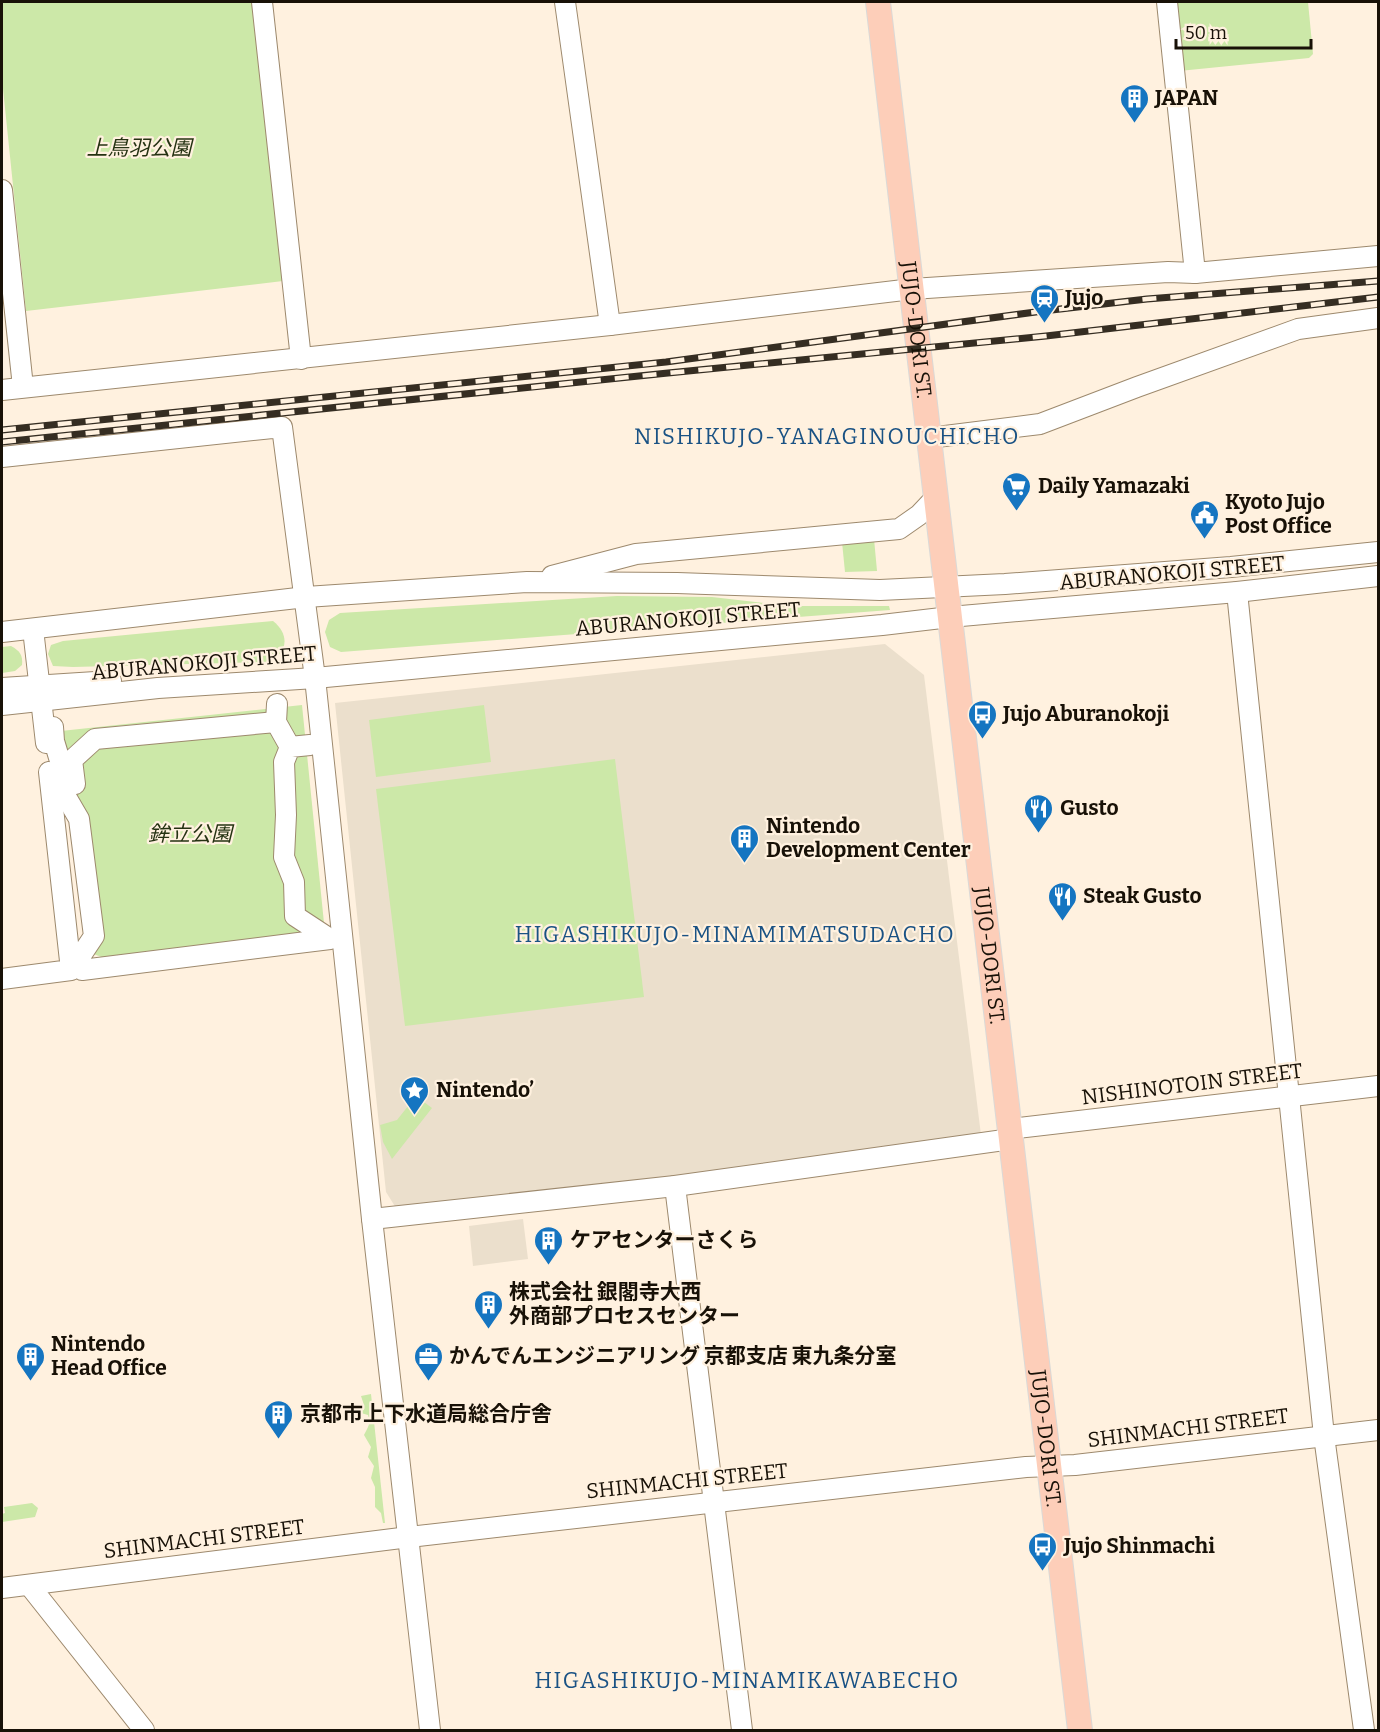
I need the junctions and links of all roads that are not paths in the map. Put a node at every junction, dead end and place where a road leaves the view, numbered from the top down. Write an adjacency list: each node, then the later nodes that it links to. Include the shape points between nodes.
1 (262, 2): 11 (street)
2 (565, 2): 10 (street)
3 (878, 2): 8 (main road, JUJO-DORI ST.)
4 (1167, 2): 7 (street)
5 (2, 190): 12 (street)
6 (1378, 256): 7 (street)
7 (1195, 273): 8 (street)
8 (912, 289): 10 (street); 14 (main road, JUJO-DORI ST.)
9 (1378, 318): 14 (street, via 1298,329 1040,424)
10 (609, 325): 11 (street)
11 (301, 358): 12 (street)
12 (23, 387): 13 (street)
13 (2, 390)
14 (929, 438): 16 (main road, JUJO-DORI ST.)
15 (2, 457): 22 (street, via 282,427)
16 (936, 497): 19 (street, via 920,515 899,529 636,554); 20 (main road, JUJO-DORI ST.)
17 (1378, 552): 20 (street, ABURANOKOJI STREET, via 1231,567)
18 (1378, 576): 21 (street, ABURANOKOJI STREET)
19 (527, 582): 20 (street, ABURANOKOJI STREET, via 880,590); 22 (street, ABURANOKOJI STREET)
20 (946, 587): 23 (main road, JUJO-DORI ST.)
21 (1237, 592): 23 (street, ABURANOKOJI STREET); 34 (street)
22 (306, 597): 24 (street, ABURANOKOJI STREET); 26 (street)
23 (950, 617): 26 (street, ABURANOKOJI STREET); 35 (main road, JUJO-DORI ST.)
24 (33, 630): 25 (street, ABURANOKOJI STREET); 28 (street)
25 (2, 632)
26 (315, 678): 28 (street, ABURANOKOJI STREET); 37 (street)
27 (2, 688): 28 (street)
28 (40, 693): 29 (street, ABURANOKOJI STREET); 32 (street, via 71,970)
29 (2, 705)
30 (54, 727): 31 (street, via 65,795)
31 (79, 819): 31 (street, via 94,936 81,957 82,970 330,939 295,916 294,882 284,857 284,762 300,746 277,713 95,739 72,760)
32 (2, 980)
33 (1378, 1086): 34 (street, NISHINOTOIN STREET)
34 (1290, 1097): 35 (street, NISHINOTOIN STREET); 39 (street)
35 (1011, 1134): 36 (street, NISHINOTOIN STREET); 40 (main road, JUJO-DORI ST.)
36 (675, 1186): 37 (street, NISHINOTOIN STREET); 41 (street)
37 (372, 1219): 42 (street)
38 (1378, 1430): 39 (street, SHINMACHI STREET)
39 (1324, 1436): 40 (street, SHINMACHI STREET); 49 (street)
40 (1049, 1466): 41 (street, SHINMACHI STREET); 48 (main road, JUJO-DORI ST.)
41 (714, 1503): 42 (street, SHINMACHI STREET); 47 (street)
42 (409, 1537): 43 (street, SHINMACHI STREET); 46 (street)
43 (29, 1586): 44 (street, SHINMACHI STREET); 45 (street)
44 (2, 1588)
45 (144, 1731)
46 (430, 1731)
47 (742, 1731)
48 (1080, 1731)
49 (1364, 1731)

